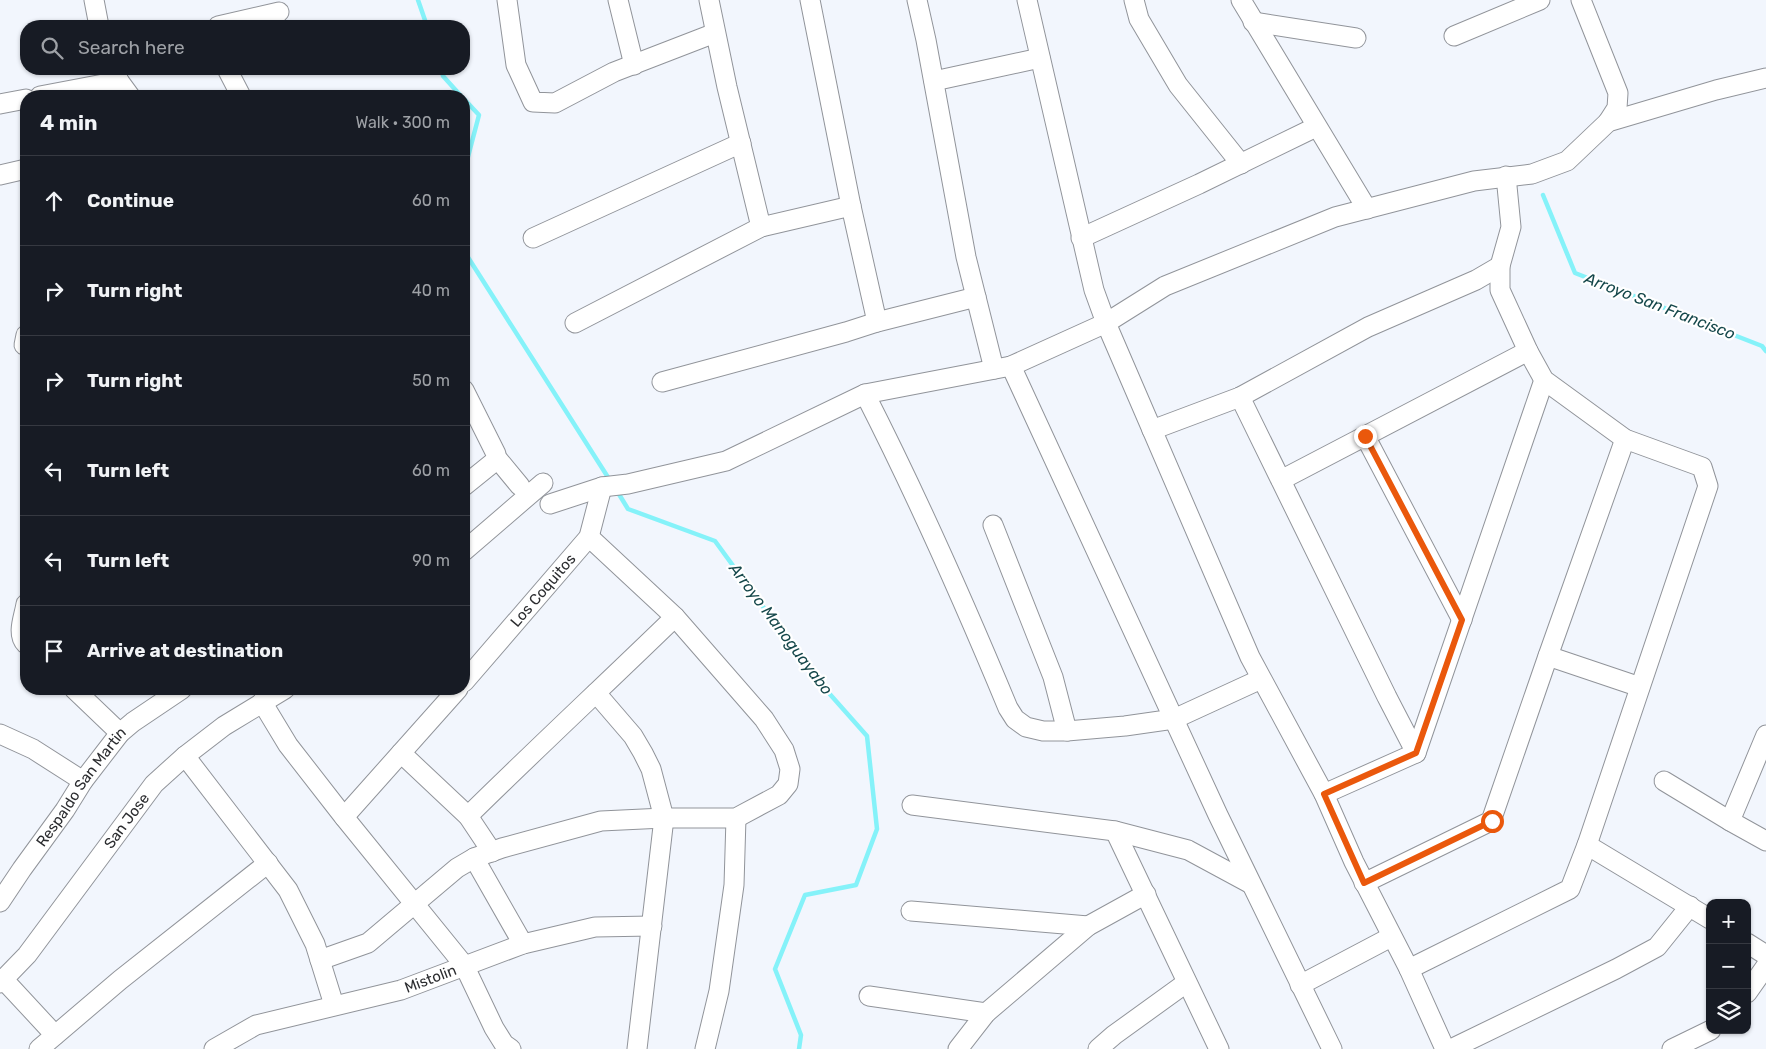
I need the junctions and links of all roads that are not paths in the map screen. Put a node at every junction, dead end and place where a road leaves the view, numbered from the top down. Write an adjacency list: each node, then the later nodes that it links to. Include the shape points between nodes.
1 (95, 0): 13 (street)
2 (507, 0): 20 (street, via 516,65 533,102 555,103)
3 (618, 0): 20 (street)
4 (709, 0): 16 (street)
5 (810, 0): 37 (street)
6 (917, 0): 24 (street)
7 (1027, 0): 19 (street)
8 (1134, 0): 33 (street, via 1139,20 1178,84)
9 (1241, 0): 15 (street)
10 (1540, 0): 17 (street)
11 (1581, 0): 30 (street, via 1618,93 1617,108)
12 (279, 12): 14 (street)
13 (98, 20)
14 (244, 20)
15 (1253, 22): 18 (street); 31 (street)
16 (715, 33): 20 (street); 32 (street)
17 (1454, 36)
18 (1356, 38)
19 (1040, 58): 24 (street); 41 (street)
20 (634, 65)
21 (116, 75): 25 (street); 26 (street)
22 (230, 75): 27 (street)
23 (1766, 78): 30 (street)
24 (934, 81): 43 (street)
25 (62, 90)
26 (126, 90)
27 (238, 90)
28 (20, 100): 29 (street)
29 (0, 104)
30 (1608, 122): 36 (street, via 1567,161 1532,174)
31 (1316, 127): 33 (street); 38 (street)
32 (742, 143): 39 (street); 40 (street)
33 (1241, 164): 41 (street)
34 (20, 171): 35 (street)
35 (0, 176)
36 (1506, 176): 38 (street, via 1474,181); 42 (street, via 1511,227)
37 (851, 206): 39 (street); 45 (street)
38 (1367, 209): 46 (street, via 1336,217 1165,286)
39 (761, 227): 44 (street)
40 (533, 238)
41 (1082, 238): 46 (street, via 1094,290)
42 (1500, 266): 47 (street, via 1500,290); 52 (street, via 1476,280 1368,327)
43 (976, 297): 45 (street); 48 (street)
44 (575, 322)
45 (877, 322): 50 (street)
46 (1106, 323): 48 (street); 54 (street)
47 (1528, 351): 49 (street); 55 (street)
48 (1003, 368): 51 (street); 79 (street)
49 (1544, 380): 56 (street); 68 (street)
50 (662, 382)
51 (864, 394): 62 (street, via 726,461); 80 (street, via 958,591 1008,708 1026,727)
52 (1240, 397): 54 (street); 58 (street)
53 (470, 403): 57 (street)
54 (1152, 430): 71 (street)
55 (1365, 436): 58 (street); 68 (street)
56 (1625, 439): 69 (street); 72 (street, via 1702,467 1708,486)
57 (495, 459): 59 (street); 61 (street)
58 (1280, 480): 84 (street)
59 (470, 481)
60 (543, 483): 66 (street)
61 (520, 486)
62 (602, 487): 63 (street); 65 (street, Los Coquitos)
63 (550, 504)
64 (993, 524): 80 (street, via 1053,677)
65 (589, 537): 67 (street); 70 (street, Los Coquitos)
66 (470, 546)
67 (675, 617): 73 (street); 94 (street, via 764,719 784,750 790,769 788,784 779,794)
68 (1462, 620): 84 (street)
69 (1548, 656): 72 (street); 102 (street, via 1492,821)
70 (470, 675)
71 (1261, 679): 79 (street); 89 (street)
72 (1640, 687): 98 (street)
73 (596, 693): 91 (street); 93 (street, via 633,736 643,753 651,769)
74 (80, 695): 81 (street)
75 (173, 695): 81 (street, Respaldo San Martin)
76 (274, 695): 78 (street, San Jose)
77 (453, 695): 85 (street)
78 (262, 702): 86 (street, San Jose); 92 (street, via 288,745)
79 (1174, 719): 80 (street); 103 (street)
80 (1067, 731)
81 (120, 733): 87 (street, Respaldo San Martin)
82 (0, 734): 87 (street, via 33,749)
83 (1766, 735): 95 (street)
84 (1416, 753): 89 (street)
85 (401, 754): 91 (street); 92 (street)
86 (185, 756): 101 (street); 120 (street, San Jose, via 154,784 28,955)
87 (83, 781): 105 (street, Respaldo San Martin)
88 (1664, 781): 95 (street)
89 (1324, 794): 102 (street)
90 (912, 805): 96 (street)
91 (468, 816): 99 (street)
92 (344, 818): 106 (street)
93 (664, 818): 94 (street); 99 (street, via 601,821); 110 (street)
94 (736, 818): 133 (street, via 734,885 719,991)
95 (1730, 820): 97 (street)
96 (1115, 831): 103 (street, via 1188,850); 104 (street)
97 (1766, 841)
98 (1586, 845): 107 (street); 119 (street, via 1570,888)
99 (492, 852): 100 (street)
100 (474, 858): 106 (street); 113 (street)
101 (268, 864): 116 (street, via 288,890 316,944); 128 (street)
102 (1364, 883): 112 (street)
103 (1252, 884): 122 (street)
104 (1146, 894): 111 (street); 121 (street)
105 (0, 902)
106 (415, 903): 116 (street, via 368,942); 117 (street)
107 (1690, 906): 109 (street); 139 (street, via 1657,947)
108 (911, 912): 111 (street)
109 (1706, 916)
110 (652, 926): 113 (street, Mistolin, via 596,927); 132 (street)
111 (1088, 926): 126 (street)
112 (1392, 937): 119 (street); 122 (street)
113 (522, 944): 117 (street, Mistolin)
114 (1749, 944): 115 (street)
115 (1766, 955)
116 (320, 960): 125 (street)
117 (464, 965): 125 (street, Mistolin, via 402,990); 129 (street)
118 (1766, 966): 123 (street)
119 (1409, 969): 138 (street)
120 (2, 982): 128 (street)
121 (1186, 982): 135 (street); 136 (street)
122 (1300, 985): 137 (street)
123 (1750, 989)
124 (869, 996): 126 (street)
125 (334, 1006): 131 (street, Mistolin, via 256,1025)
126 (986, 1012): 134 (street)
127 (1706, 1032): 140 (street)
128 (55, 1035): 130 (street)
129 (502, 1047)
130 (39, 1049)
131 (214, 1049)
132 (636, 1049)
133 (705, 1049)
134 (958, 1049)
135 (1098, 1049)
136 (1219, 1049)
137 (1332, 1049)
138 (1445, 1049)
139 (1451, 1049)
140 (1672, 1049)

